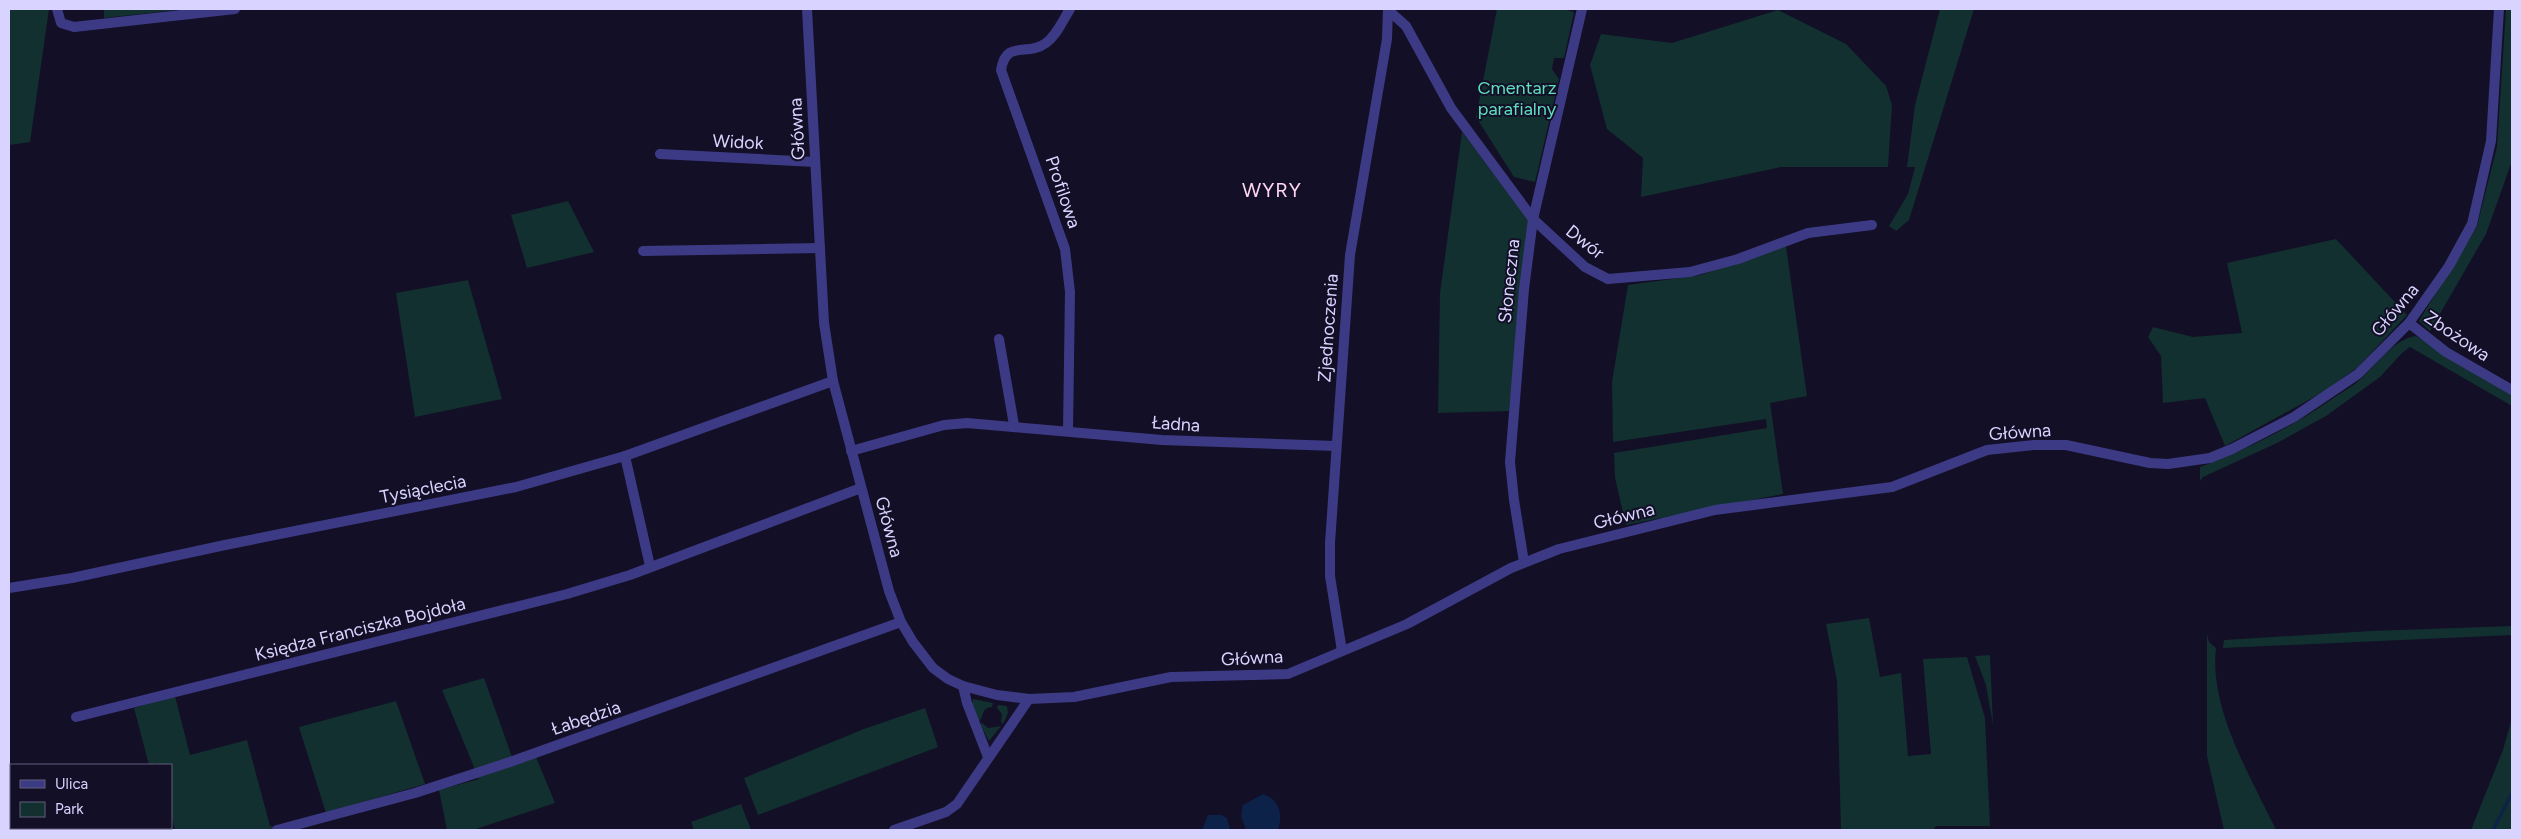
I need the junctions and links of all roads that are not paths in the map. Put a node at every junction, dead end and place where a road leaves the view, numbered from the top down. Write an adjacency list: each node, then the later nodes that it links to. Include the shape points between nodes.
1 (57, 9): 2 (street, via 61,23 74,27)
2 (235, 9)
3 (807, 9): 9 (street, Główna)
4 (1070, 9): 19 (street, Profilowa, via 1045,44 1010,51 1003,59 1001,70 1065,249 1070,292)
5 (1388, 9): 10 (street, Dwór, via 1406,26 1451,108); 20 (street, Zjednoczenia, via 1387,39 1350,255)
6 (1582, 9): 10 (street, Słoneczna)
7 (2499, 9): 14 (street, Główna, via 2491,141 2472,224 2449,266)
8 (660, 154): 9 (street, Widok)
9 (815, 162): 12 (street, Główna)
10 (1533, 219): 11 (street, Dwór, via 1585,267 1608,279 1690,272 1808,234); 24 (street, Słoneczna, via 1510,462)
11 (1872, 225)
12 (820, 248): 13 (street); 16 (street, Główna, via 824,323)
13 (642, 251)
14 (2409, 323): 17 (street, Zbożowa, via 2446,352); 24 (street, Główna, via 2358,374 2318,402 2270,431 2210,458 2168,464 2066,446 2002,448 1976,453 1892,487 1714,510 1559,549)
15 (999, 339): 18 (street)
16 (833, 381): 21 (street, Główna); 22 (street, Tysiąclecia)
17 (2512, 390)
18 (1014, 425): 19 (street, Ładna); 21 (street, Ładna, via 967,423 944,426)
19 (1068, 431): 20 (street, Ładna, via 1162,440)
20 (1336, 446): 28 (street, Zjednoczenia, via 1330,576)
21 (851, 451): 23 (street, Główna)
22 (625, 456): 25 (street); 26 (street, Tysiąclecia, via 506,489 72,578)
23 (861, 488): 25 (street, Księdza Franciszka Bojdoła); 27 (street, Główna, via 889,591)
24 (1524, 562): 28 (street, Główna, via 1408,624)
25 (650, 566): 31 (street, Księdza Franciszka Bojdoła, via 567,594)
26 (9, 588)
27 (901, 622): 29 (street, Główna, via 933,668); 33 (street, Łabędzia, via 415,794)
28 (1342, 651): 30 (street, Główna, via 1288,674 1171,677 1074,697)
29 (963, 686): 30 (street, Główna); 32 (street)
30 (1029, 699): 32 (street)
31 (76, 717)
32 (988, 757): 34 (street, via 957,804 946,812)
33 (277, 830)
34 (894, 830)

